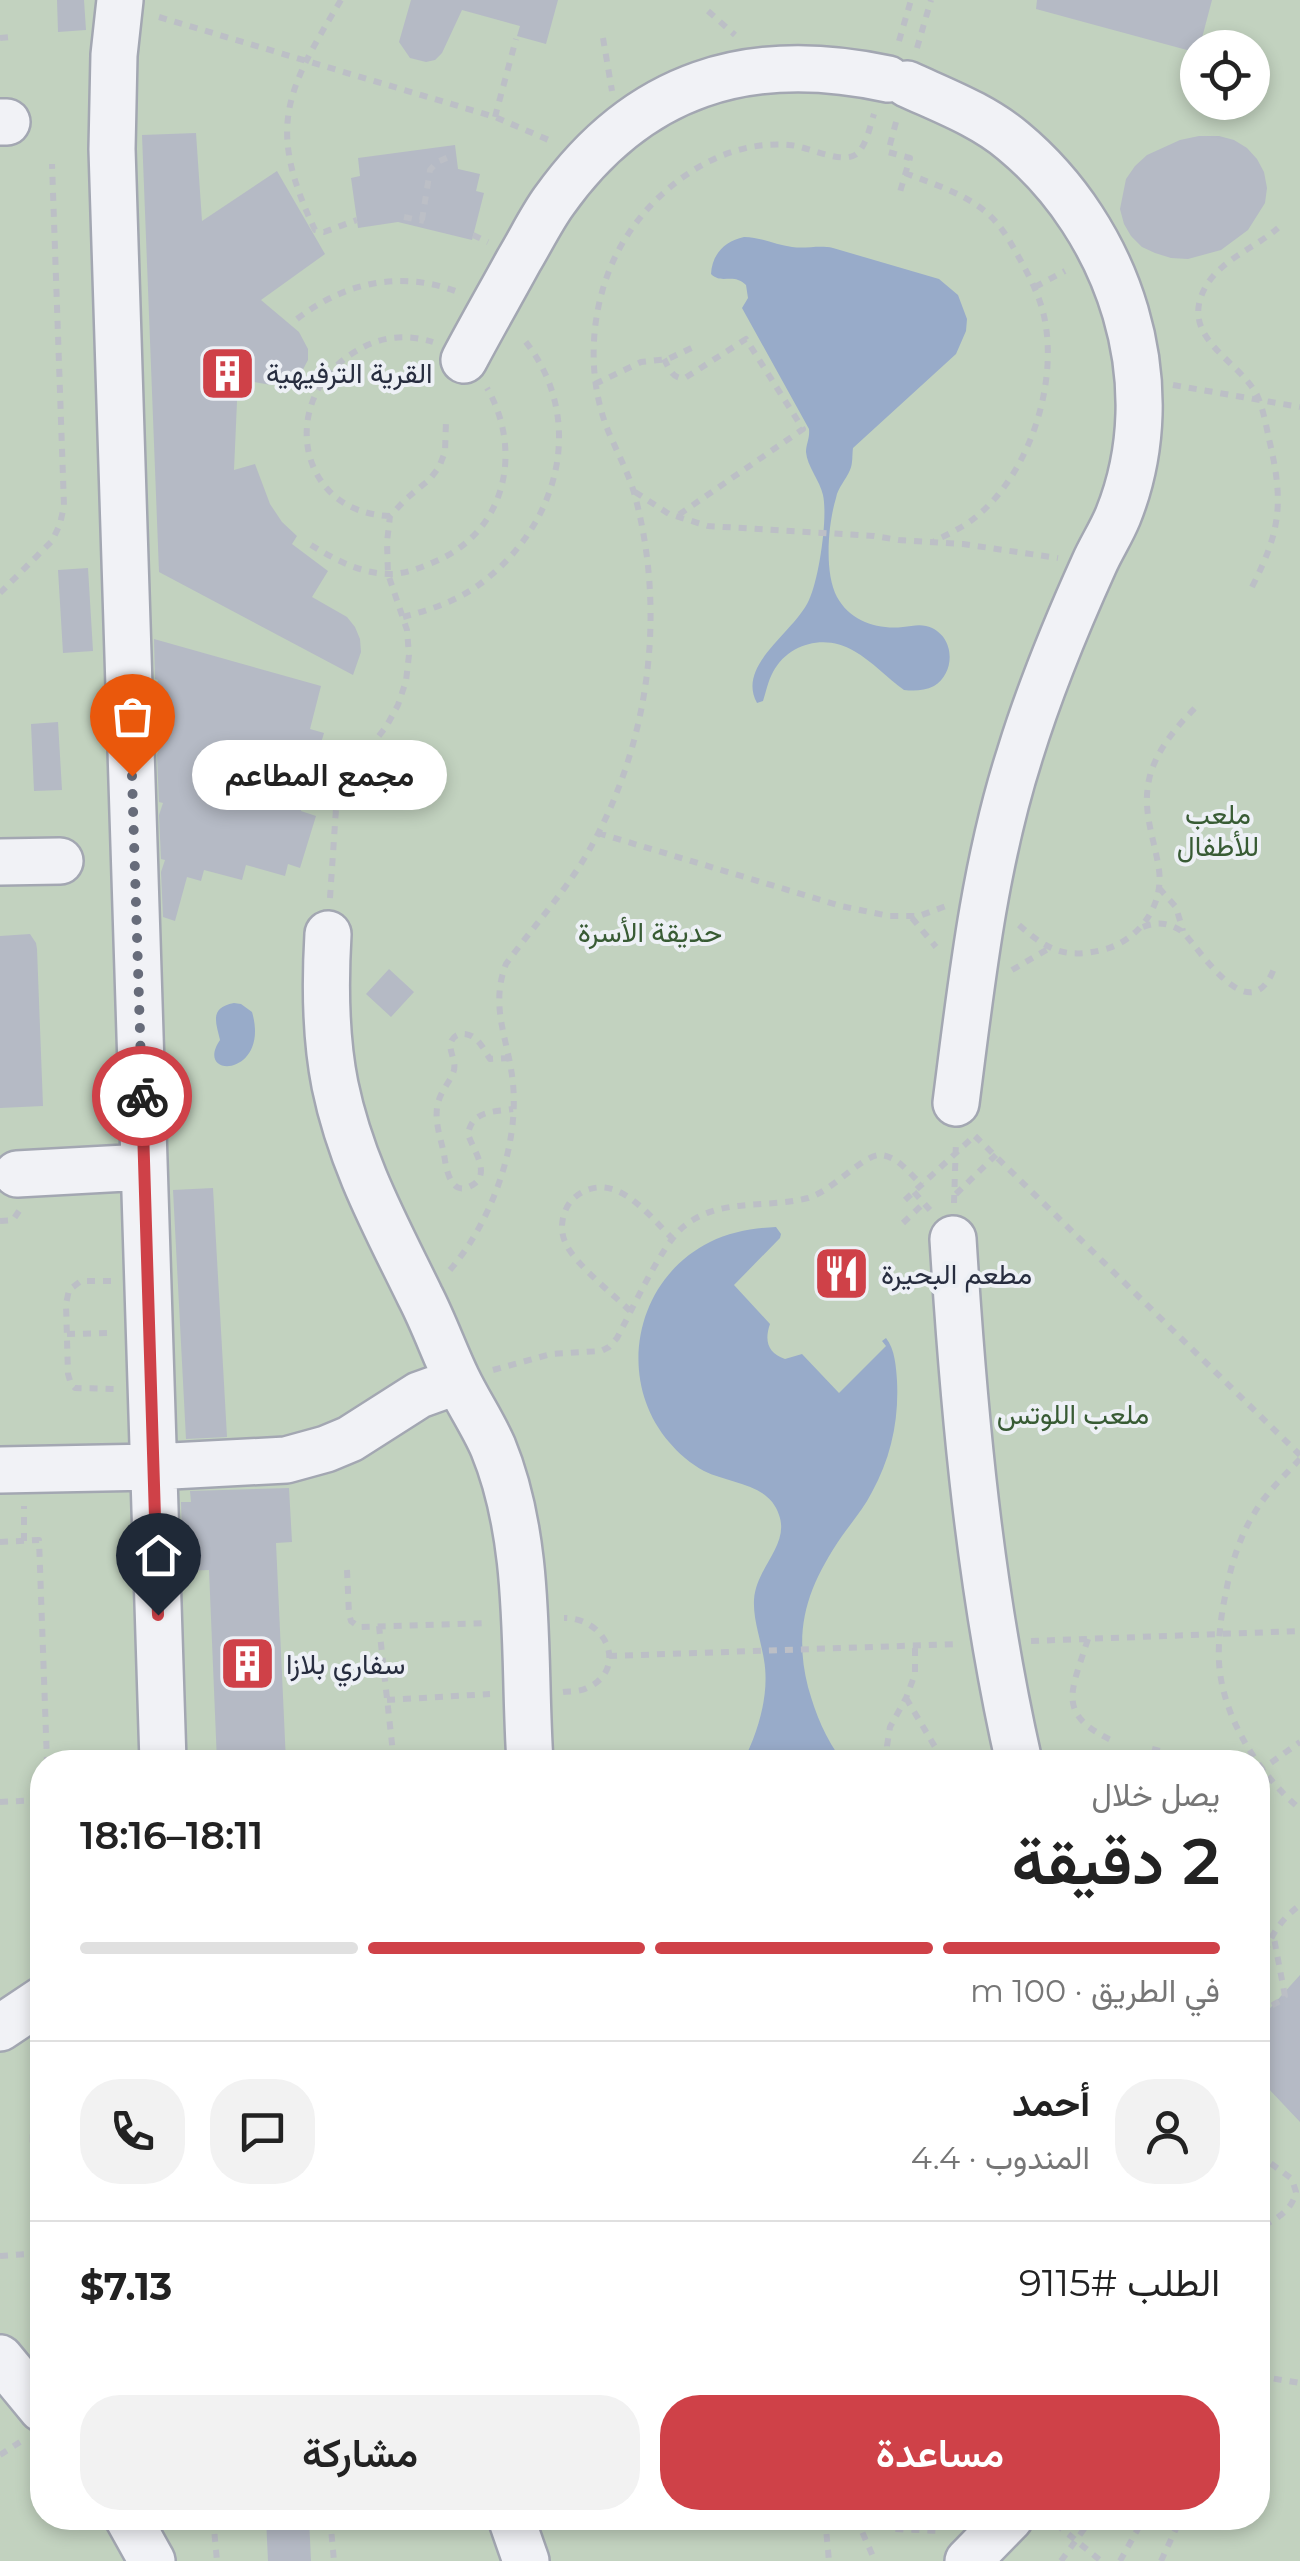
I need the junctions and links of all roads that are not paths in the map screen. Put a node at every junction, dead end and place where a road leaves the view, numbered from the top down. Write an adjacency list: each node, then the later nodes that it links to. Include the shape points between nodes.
1 (120, 3): 7 (street, via 112,150)
2 (464, 360): 6 (street, via 554,200 619,128 676,94 740,73 810,67 897,82 1011,139 1081,214 1114,274 1133,343 1135,448 1118,516 1041,689 1000,820 971,987)
3 (0, 862): 4 (street)
4 (60, 862)
5 (328, 934): 10 (street, via 328,1033 346,1132)
6 (967, 1121)
7 (144, 1167): 8 (street); 11 (street)
8 (17, 1174)
9 (941, 1222): 15 (street, via 983,1574)
10 (458, 1381): 11 (street, via 419,1394 350,1438 306,1456); 14 (street, via 492,1446 518,1544)
11 (153, 1467): 12 (street); 13 (street)
12 (0, 1470)
13 (164, 1750)
14 (529, 1750)
15 (1016, 1750)
16 (30, 2008): 17 (street)
17 (0, 2028)
18 (0, 2358): 19 (street)
19 (30, 2394)
20 (135, 2530): 24 (street)
21 (515, 2530): 25 (street)
22 (987, 2530): 23 (street)
23 (959, 2545)
24 (152, 2561)
25 (526, 2561)

